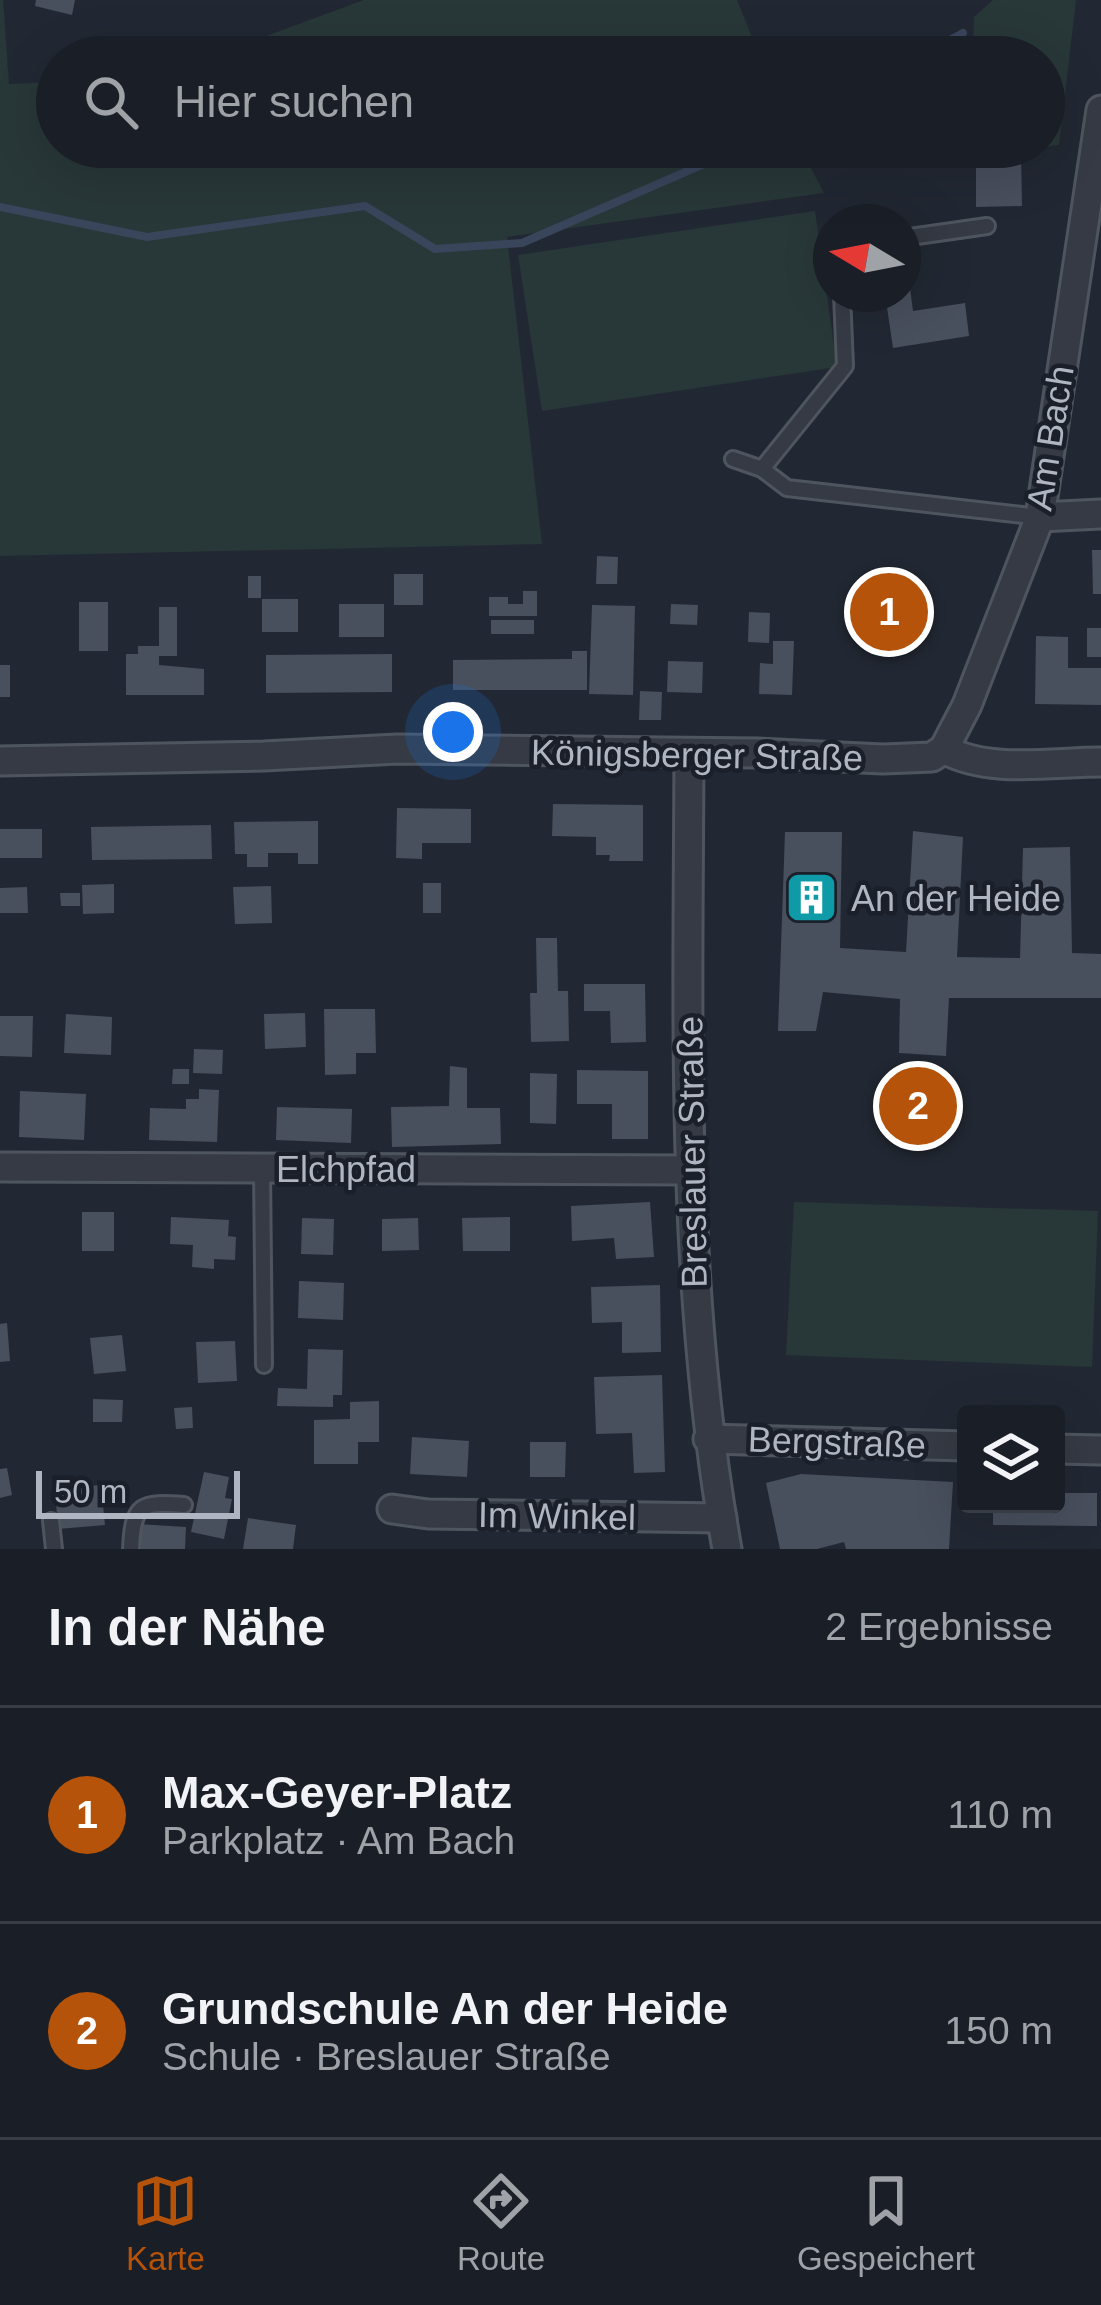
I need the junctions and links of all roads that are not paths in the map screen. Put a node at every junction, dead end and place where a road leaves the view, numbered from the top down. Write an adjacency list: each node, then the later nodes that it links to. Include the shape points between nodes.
1 (1101, 110): 4 (street, Am Bach)
2 (988, 226): 3 (lane)
3 (921, 235)
4 (1089, 266): 9 (street, Am Bach)
5 (843, 312): 7 (lane, via 845,366)
6 (733, 459): 7 (lane)
7 (762, 469): 9 (lane, via 787,488)
8 (1101, 514): 9 (street)
9 (1040, 517): 10 (street, Am Bach)
10 (944, 749): 11 (street, Königsberger Straße, via 883,759); 13 (street, Königsberger Straße, via 976,762)
11 (689, 753): 12 (street, Königsberger Straße, via 397,749); 16 (street, Breslauer Straße)
12 (0, 761)
13 (1101, 762)
14 (0, 1167): 15 (street, Elchpfad)
15 (262, 1168): 16 (street, Elchpfad); 17 (lane)
16 (691, 1170): 18 (street, Breslauer Straße)
17 (264, 1365)
18 (708, 1438): 19 (street, Bergstraße); 24 (street, Breslauer Straße)
19 (957, 1446)
20 (1065, 1449): 21 (street)
21 (1101, 1450)
22 (184, 1505): 27 (lane, via 141,1507)
23 (392, 1509): 24 (street, Im Winkel)
24 (722, 1518): 28 (street, Breslauer Straße)
25 (51, 1521): 26 (lane)
26 (53, 1549)
27 (130, 1549)
28 (728, 1549)

